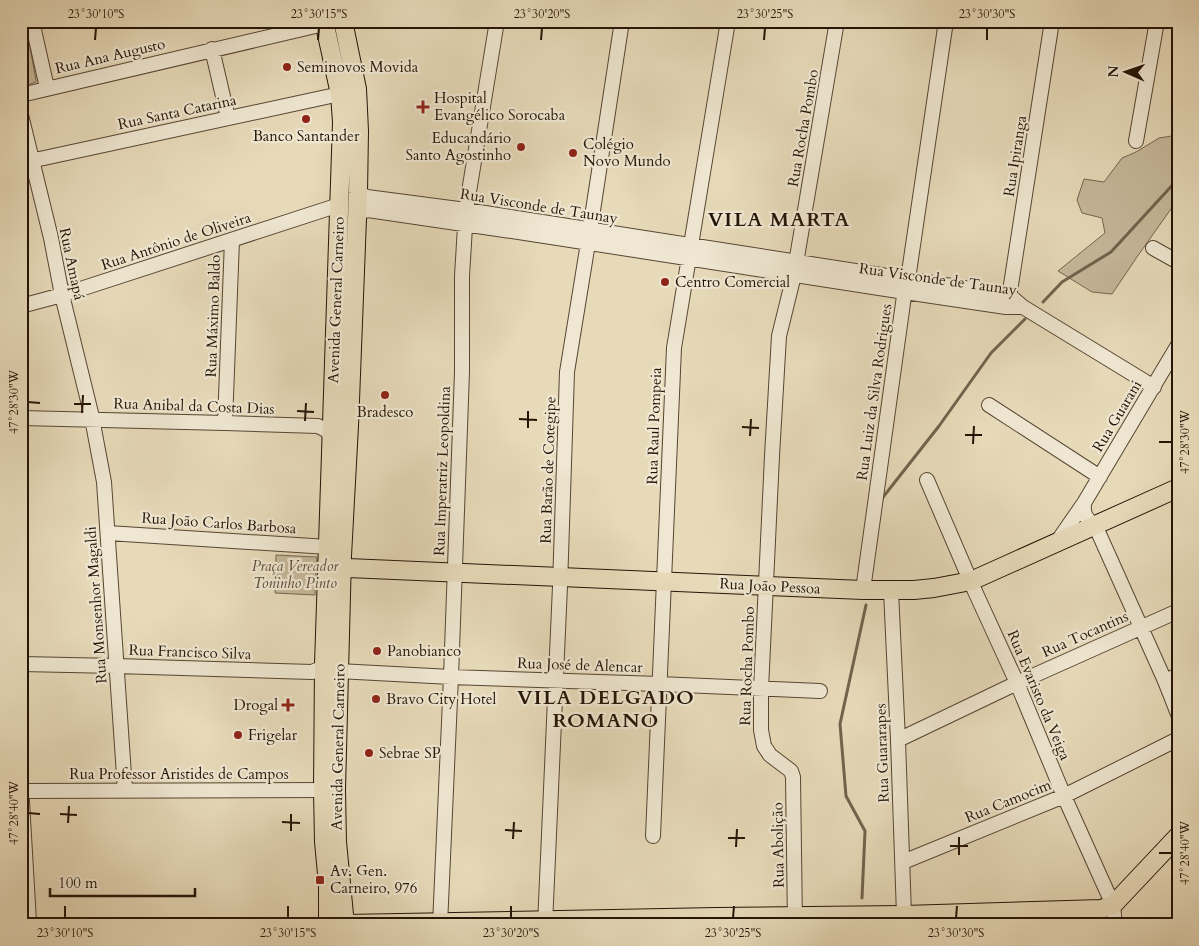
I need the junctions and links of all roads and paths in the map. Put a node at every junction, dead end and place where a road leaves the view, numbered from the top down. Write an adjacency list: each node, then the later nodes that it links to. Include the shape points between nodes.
1 (32, 21): 12 (street)
2 (343, 21): 19 (main road, Avenida General Carneiro, via 357,89)
3 (497, 21): 22 (street, Rua Imperatriz Leopoldina)
4 (622, 21): 23 (street, Rua Barão de Cotegipe)
5 (728, 21): 26 (street, Rua Raul Pompeia)
6 (837, 21): 28 (street, Rua Rocha Pombo)
7 (946, 21): 29 (street, Rua Luiz da Silva Rodrigues)
8 (1052, 21): 31 (street, Rua Ipiranga)
9 (1157, 21): 17 (street)
10 (324, 23): 11 (street, Rua Ana Augusto); 13 (main road, Avenida General Carneiro)
11 (212, 49): 12 (street, Rua Ana Augusto); 16 (street)
12 (47, 88): 14 (street, Rua Ana Augusto)
13 (340, 94): 16 (street, Rua Santa Catarina); 20 (main road, Avenida General Carneiro)
14 (21, 95)
15 (21, 115): 18 (street, Rua Amapá)
16 (228, 118): 18 (street, Rua Santa Catarina)
17 (1136, 141)
18 (27, 162): 30 (street, Rua Amapá, via 50,238)
19 (358, 193): 21 (main road, Avenida General Carneiro); 22 (street, Rua Visconde de Taunay)
20 (339, 205): 24 (street, Rua Antônio de Oliveira); 39 (main road, Avenida General Carneiro)
21 (357, 213): 22 (street, Rua Visconde de Taunay, via 368,210); 48 (main road, Avenida General Carneiro)
22 (465, 217): 23 (street, Rua Visconde de Taunay); 49 (street, Rua Imperatriz Leopoldina)
23 (589, 236): 26 (street, Rua Visconde de Taunay); 50 (street, Rua Barão de Cotegipe, via 567,372)
24 (232, 240): 30 (street, Rua Antônio de Oliveira); 38 (street, Rua Máximo Baldo)
25 (1153, 248): 27 (street)
26 (689, 252): 28 (street, Rua Visconde de Taunay); 52 (street, Rua Raul Pompeia, via 674,348)
27 (1178, 262)
28 (795, 268): 29 (street, Rua Visconde de Taunay); 54 (street, Rua Rocha Pombo, via 779,336)
29 (906, 286): 31 (street, Rua Visconde de Taunay); 55 (street, Rua Luiz da Silva Rodrigues)
30 (62, 295): 32 (street, Rua Antônio de Oliveira); 37 (street, Rua Amapá)
31 (1008, 301): 34 (street, Rua Visconde de Taunay)
32 (21, 306)
33 (1178, 345): 34 (street, Rua Guarani)
34 (1154, 387): 40 (street, Rua Guarani)
35 (989, 405): 40 (street)
36 (21, 418): 37 (street, Rua Anibal da Costa Dias)
37 (92, 420): 38 (street, Rua Anibal da Costa Dias); 45 (street, Rua Monsenhor Magaldi, via 104,482)
38 (224, 423): 39 (street, Rua Anibal da Costa Dias, via 318,426)
39 (331, 436): 47 (main road, Avenida General Carneiro)
40 (1100, 477): 43 (street, Rua Guarani)
41 (926, 480): 53 (street, Rua Evaristo da Veiga)
42 (1178, 488): 44 (main road, Rua João Pessoa)
43 (1084, 503): 44 (street, via 1084,516); 46 (street, Rua Guarani)
44 (1095, 525): 46 (main road, Rua João Pessoa); 58 (street)
45 (108, 532): 47 (street, Rua João Carlos Barbosa); 60 (street, Rua Monsenhor Magaldi)
46 (1057, 542): 53 (main road, Rua João Pessoa)
47 (328, 547): 51 (main road, Avenida General Carneiro)
48 (341, 568): 49 (main road, Rua João Pessoa); 51 (main road); 61 (main road, Avenida General Carneiro)
49 (455, 572): 50 (main road, Rua João Pessoa); 62 (street, Rua Imperatriz Leopoldina)
50 (560, 577): 52 (main road, Rua João Pessoa); 64 (street, Rua Barão de Cotegipe)
51 (326, 581): 61 (main road, Avenida General Carneiro)
52 (664, 581): 54 (main road, Rua João Pessoa); 66 (street, Rua Raul Pompeia)
53 (970, 581): 56 (main road, Rua João Pessoa, via 934,588); 65 (street, Rua Evaristo da Veiga)
54 (766, 585): 55 (main road, Rua João Pessoa); 67 (street, Rua Rocha Pombo)
55 (863, 590): 56 (main road, Rua João Pessoa)
56 (891, 590): 71 (street, Rua Guararapes)
57 (1178, 611): 58 (street, Rua Tocantins)
58 (1141, 627): 63 (street); 65 (street, Rua Tocantins)
59 (21, 664): 60 (street, Rua Francisco Silva)
60 (116, 666): 61 (street, Rua Francisco Silva, via 312,672); 74 (street, Rua Monsenhor Magaldi)
61 (331, 668): 62 (street, Rua José de Alencar); 75 (main road, Avenida General Carneiro)
62 (451, 677): 64 (street, Rua José de Alencar); 87 (street, Rua Imperatriz Leopoldina)
63 (1171, 678): 69 (street)
64 (556, 681): 66 (street, Rua José de Alencar); 85 (street, Rua Barão de Cotegipe)
65 (1017, 683): 71 (street, Rua Tocantins); 77 (street, Rua Evaristo da Veiga)
66 (658, 684): 67 (street, Rua José de Alencar); 78 (street, Rua Raul Pompeia)
67 (761, 690): 68 (street, Rua José de Alencar); 72 (street, Rua Rocha Pombo, via 764,746 770,755)
68 (820, 692)
69 (1178, 714)
70 (1178, 739): 77 (street, Rua Camocim)
71 (898, 740): 80 (street, Rua Guararapes)
72 (787, 767): 83 (street, Rua Abolição, via 794,785)
73 (21, 784): 76 (street)
74 (125, 790): 75 (street, Rua Professor Aristides de Campos); 76 (street, Rua Professor Aristides de Campos)
75 (330, 790): 86 (main road, Avenida General Carneiro); 88 (main road, Avenida General Carneiro, via 324,842)
76 (22, 791): 84 (street)
77 (1064, 796): 80 (street, Rua Camocim); 81 (street, Rua Evaristo da Veiga)
78 (653, 836)
79 (1178, 836): 81 (main road)
80 (903, 862): 82 (street, Rua Guararapes)
81 (1113, 905): 82 (main road, via 1101,909); 89 (street, Rua Evaristo da Veiga)
82 (904, 915): 83 (main road)
83 (795, 920): 85 (main road)
84 (29, 922)
85 (545, 922): 87 (main road)
86 (345, 924): 87 (main road)
87 (440, 924)
88 (328, 925)
89 (1115, 925)

